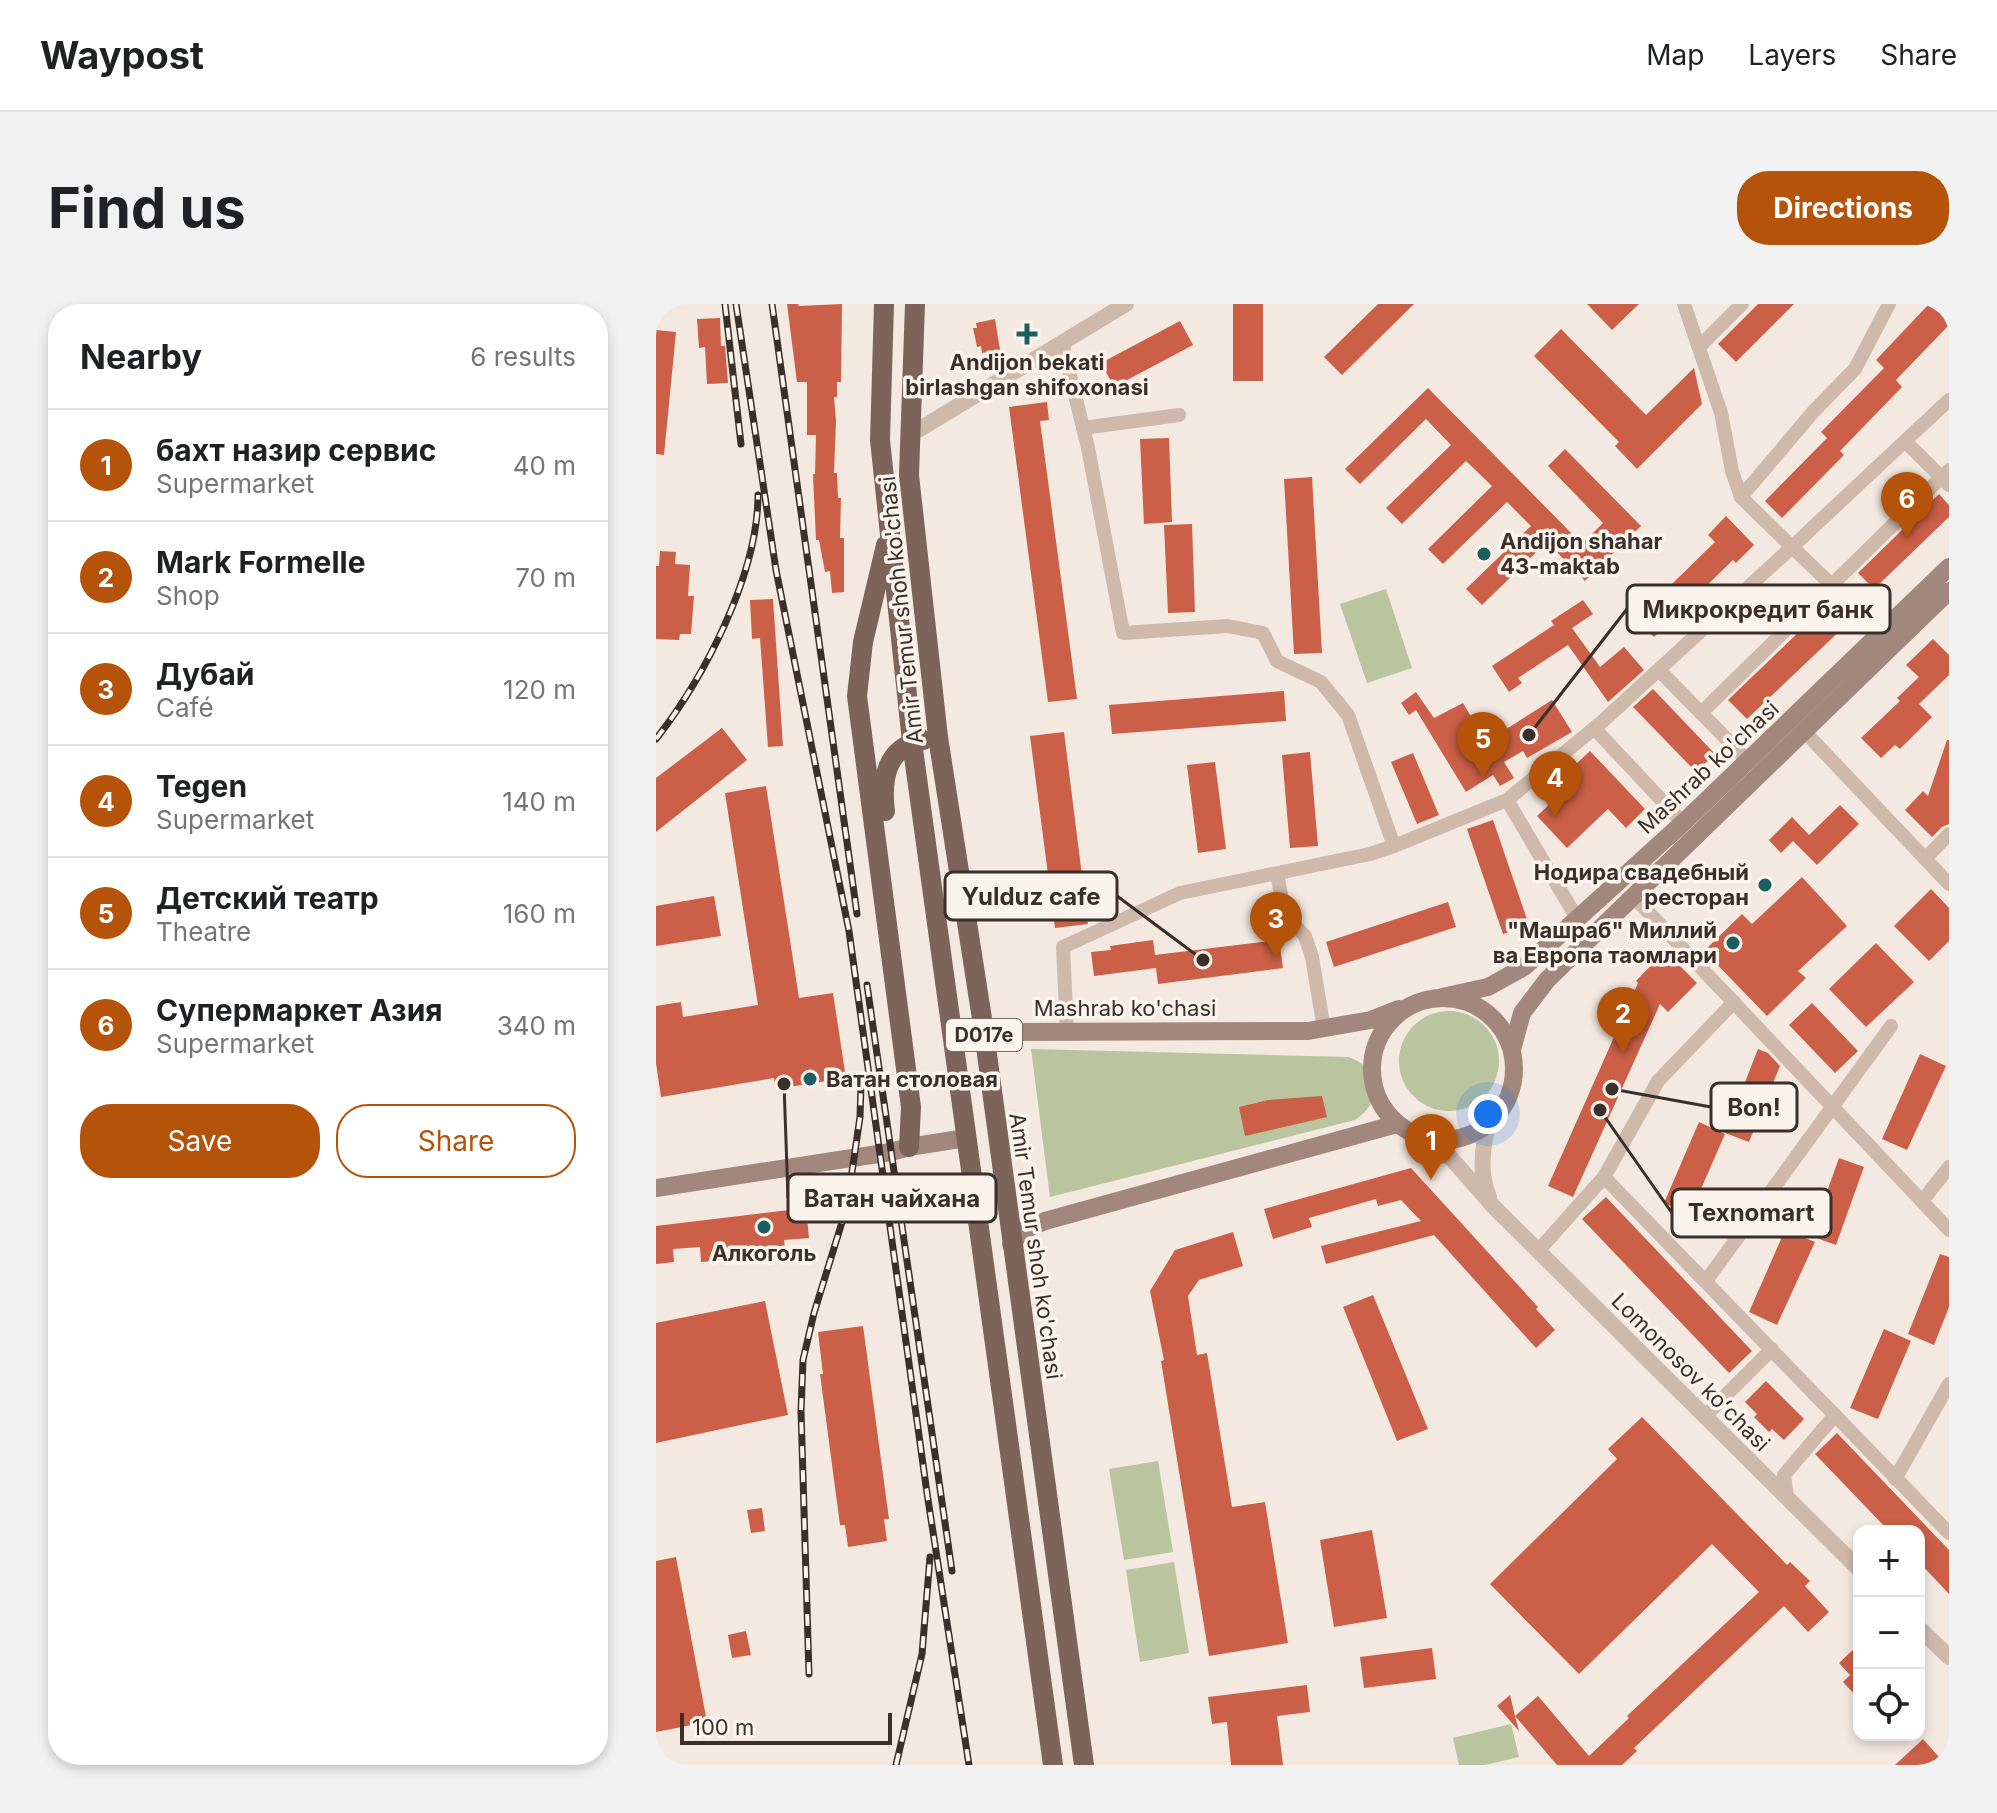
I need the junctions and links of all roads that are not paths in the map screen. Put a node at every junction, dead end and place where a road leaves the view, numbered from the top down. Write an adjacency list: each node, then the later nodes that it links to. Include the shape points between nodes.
1 (884, 304): 16 (main road, Amir Temur shoh ko'chasi / D017e, via 880,440)
2 (915, 304): 12 (main road, Amir Temur shoh ko'chasi / D017e)
3 (1126, 304): 7 (street)
4 (1684, 304): 8 (street)
5 (1742, 304): 8 (street)
6 (1889, 304): 15 (street, via 1855,369)
7 (1062, 342): 11 (street); 12 (street)
8 (1699, 347): 15 (street)
9 (1949, 400): 13 (street)
10 (1179, 415): 11 (street)
11 (1083, 428): 32 (street, via 1123,633 1228,626 1263,633 1277,661 1321,682 1348,715)
12 (910, 435): 26 (main road, Amir Temur shoh ko'chasi / D017e, via 909,475)
13 (1905, 441): 14 (street); 17 (street)
14 (1946, 477): 19 (street)
15 (1741, 497): 17 (street)
16 (889, 534): 27 (main road, Amir Temur shoh ko'chasi / D017e); 51 (main road, via 863,642 857,696 911,1107)
17 (1792, 547): 19 (street); 22 (street)
18 (1949, 567): 21 (main road, Mashrab ko'chasi)
19 (1831, 584): 21 (street); 23 (street)
20 (1949, 591): 25 (main road, Mashrab ko'chasi)
21 (1882, 633): 28 (main road, Mashrab ko'chasi)
22 (1659, 670): 23 (street); 24 (street)
23 (1701, 713): 28 (street)
24 (1594, 728): 29 (street); 30 (street)
25 (1804, 731): 33 (street); 36 (main road, Mashrab ko'chasi)
26 (938, 737): 27 (main road); 41 (main road, Amir Temur shoh ko'chasi / D017e)
27 (912, 742): 49 (main road, Amir Temur shoh ko'chasi / D017e); 51 (main road, via 894,755 882,789 924,1117)
28 (1748, 761): 30 (main road, Mashrab ko'chasi)
29 (1507, 800): 32 (street); 37 (street)
30 (1683, 823): 37 (main road, Mashrab ko'chasi)
31 (1949, 834): 33 (street)
32 (1394, 846): 34 (street)
33 (1925, 859): 35 (street)
34 (1277, 874): 43 (street, via 1285,915 1305,936 1312,957); 44 (street, via 1180,893 1063,947)
35 (1949, 884)
36 (1633, 896): 39 (street); 45 (main road, Mashrab ko'chasi, via 1547,980 1522,1013)
37 (1578, 920): 38 (main road, Mashrab ko'chasi, via 1507,978)
38 (1442, 997): 40 (main road, Mashrab ko'chasi); 45 (main road, Mashrab ko'chasi, via 1486,1011)
39 (1734, 1002): 46 (street); 53 (street, via 1658,1081)
40 (1409, 1005): 43 (main road, Mashrab ko'chasi, via 1371,1020); 47 (main road, via 1377,1039 1371,1062 1381,1107)
41 (983, 1025): 44 (main road, Mashrab ko'chasi, via 1001,1032); 58 (main road, Amir Temur shoh ko'chasi / D017e)
42 (1891, 1026): 46 (street)
43 (1324, 1029): 44 (main road, Mashrab ko'chasi)
44 (1067, 1032)
45 (1512, 1050): 48 (main road, Mashrab ko'chasi, via 1511,1091)
46 (1834, 1108): 55 (street); 60 (street)
47 (1397, 1124): 50 (main road); 58 (main road, via 1045,1221 1024,1230)
48 (1488, 1125): 50 (main road, via 1455,1140); 56 (street, via 1482,1147 1483,1183)
49 (966, 1138): 51 (main road); 71 (main road, Amir Temur shoh ko'chasi / D017e)
50 (1436, 1141): 56 (street, Lomonosov koʻchasi)
51 (909, 1147): 54 (main road)
52 (1949, 1167): 55 (street)
53 (1604, 1177): 59 (street); 60 (street)
54 (656, 1188)
55 (1922, 1201): 57 (street)
56 (1493, 1206): 59 (street, Lomonosov koʻchasi)
57 (1949, 1230)
58 (1011, 1244): 72 (main road, Amir Temur shoh ko'chasi / D017e)
59 (1538, 1251): 64 (street, Lomonosov koʻchasi)
60 (1706, 1281): 61 (street)
61 (1772, 1349): 63 (street); 64 (street)
62 (1949, 1384): 65 (street)
63 (1835, 1415): 65 (street); 66 (street, via 1784,1475)
64 (1705, 1416): 66 (street, Lomonosov koʻchasi)
65 (1895, 1479): 67 (street)
66 (1787, 1498): 68 (street, Lomonosov koʻchasi)
67 (1949, 1533)
68 (1853, 1563)
69 (1925, 1633): 70 (street)
70 (1946, 1650)
71 (1053, 1765)
72 (1084, 1765)

